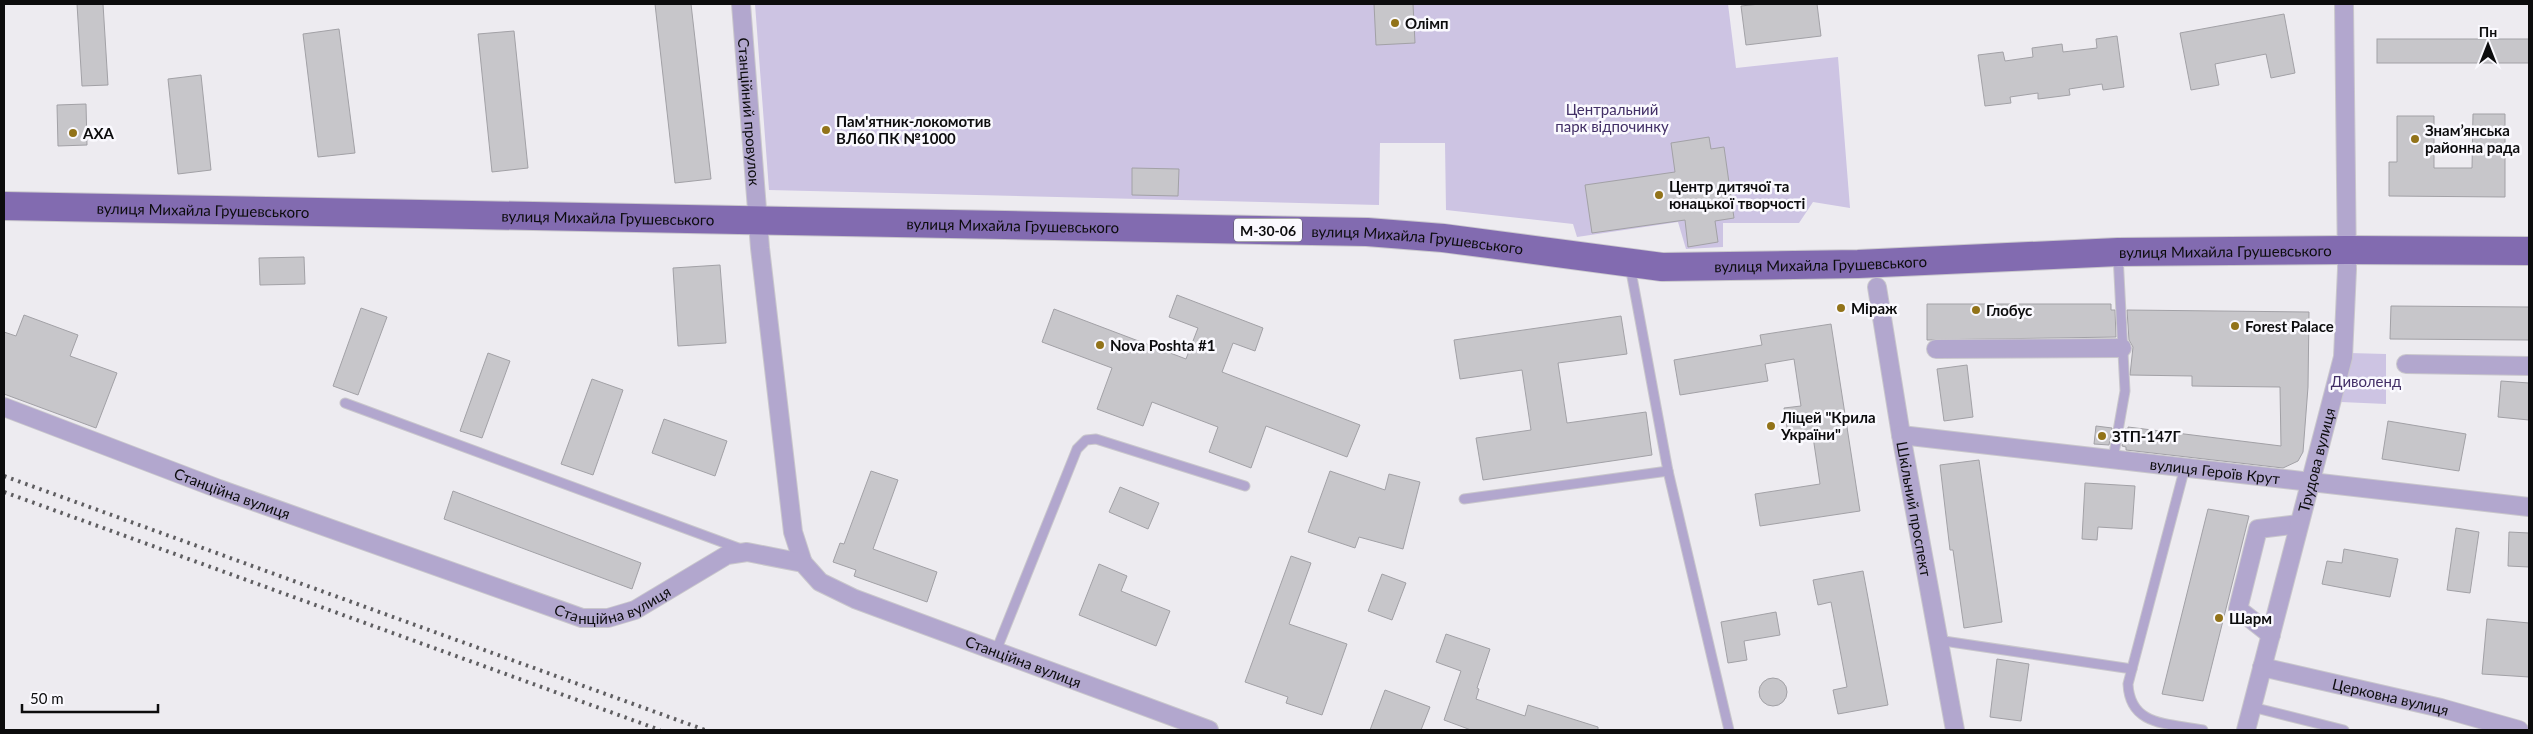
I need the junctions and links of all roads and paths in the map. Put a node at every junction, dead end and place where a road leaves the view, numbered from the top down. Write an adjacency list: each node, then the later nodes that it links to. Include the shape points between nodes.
1 (741, 4): 4 (street, Станційний провулок)
2 (2344, 4): 5 (street, Трудова вулиця)
3 (4, 206): 4 (main road, вулиця Михайла Грушевського / М-30-06)
4 (757, 219): 8 (main road, вулиця Михайла Грушевського / М-30-06, via 1394,233); 26 (street, Станційний провулок, via 793,532)
5 (2347, 250): 6 (main road, вулиця Михайла Грушевського / М-30-06); 7 (main road, вулиця Михайла Грушевського / М-30-06); 20 (street, Трудова вулиця, via 2343,357)
6 (2529, 251)
7 (2118, 252): 8 (main road, вулиця Михайла Грушевського / М-30-06, via 1858,264 1700,267); 10 (lane)
8 (1630, 264): 19 (lane)
9 (1877, 287): 16 (street, Шкільний проспект)
10 (2122, 348): 11 (street); 17 (lane, via 2125,391)
11 (1936, 349)
12 (2406, 364): 13 (street)
13 (2529, 366)
14 (345, 403): 25 (lane)
15 (4, 407): 25 (street, Станційна вулиця, via 219,489 582,618 608,618 635,610 727,555)
16 (1901, 435): 17 (street, вулиця Героїв Крут); 28 (street, Шкільний проспект)
17 (2113, 459): 18 (street, вулиця Героїв Крут)
18 (2185, 466): 20 (street, вулиця Героїв Крут); 31 (lane)
19 (1668, 471): 22 (lane); 34 (lane)
20 (2310, 481): 23 (street, вулиця Героїв Крут); 24 (street, Трудова вулиця)
21 (1245, 486): 29 (lane, via 1096,439 1086,440 1077,449)
22 (1464, 499)
23 (2529, 507)
24 (2299, 524): 27 (street, Трудова вулиця); 27 (street, via 2258,529 2238,609)
25 (747, 552): 26 (street, Станційна вулиця)
26 (803, 563): 29 (street, Станційна вулиця, via 820,582 855,599)
27 (2271, 634): 30 (street, Трудова вулиця)
28 (1937, 640): 31 (lane); 35 (street, Шкільний проспект)
29 (996, 652): 33 (street, Станційна вулиця)
30 (2262, 667): 32 (street, Трудова вулиця); 39 (street, Церковна вулиця, via 2441,708)
31 (2132, 669): 36 (lane, via 2129,697 2134,709 2144,718)
32 (2252, 707): 37 (street, Трудова вулиця); 38 (lane)
33 (1209, 730)
34 (1729, 730)
35 (1955, 730)
36 (2203, 730)
37 (2246, 730)
38 (2344, 730)
39 (2519, 730)

